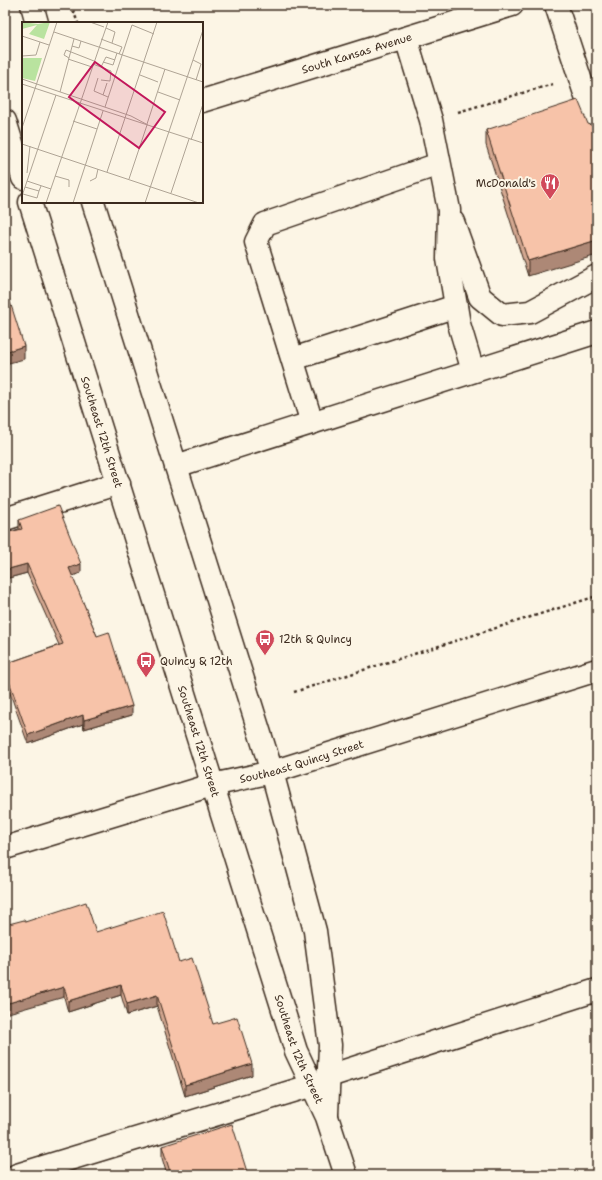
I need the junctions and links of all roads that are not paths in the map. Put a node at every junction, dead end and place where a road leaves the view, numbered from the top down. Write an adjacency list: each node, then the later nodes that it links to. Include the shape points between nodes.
1 (32, 5): 4 (street)
2 (510, 5): 5 (street, South Kansas Avenue)
3 (556, 5): 7 (street)
4 (37, 22)
5 (406, 38): 6 (street, South Kansas Avenue); 10 (street, via 431,120)
6 (203, 101)
7 (595, 117)
8 (5, 121): 9 (street)
9 (17, 164)
10 (439, 164): 13 (street); 17 (street, via 264,224 256,242)
11 (30, 203): 21 (street, Southeast 12th Street)
12 (93, 203): 20 (street, Southeast 12th Street)
13 (448, 208): 14 (street, via 480,297 502,316 530,312); 15 (street, via 448,258)
14 (597, 276)
15 (456, 306): 17 (street); 18 (street)
16 (597, 332): 18 (street)
17 (293, 359): 19 (street)
18 (474, 371): 19 (street)
19 (312, 423): 20 (street)
20 (176, 466): 24 (street, Southeast 12th Street)
21 (119, 483): 22 (street); 25 (street, Southeast 12th Street)
22 (5, 519)
23 (597, 670): 24 (street, Southeast Quincy Street)
24 (272, 772): 25 (street, Southeast Quincy Street); 28 (street, Southeast 12th Street, via 315,931 330,1044)
25 (212, 785): 26 (street, Southeast Quincy Street); 28 (street, Southeast 12th Street, via 296,1051)
26 (5, 848)
27 (597, 990): 28 (street)
28 (321, 1081): 29 (street); 30 (street, Southeast 12th Street, via 327,1117)
29 (17, 1175)
30 (346, 1175)

